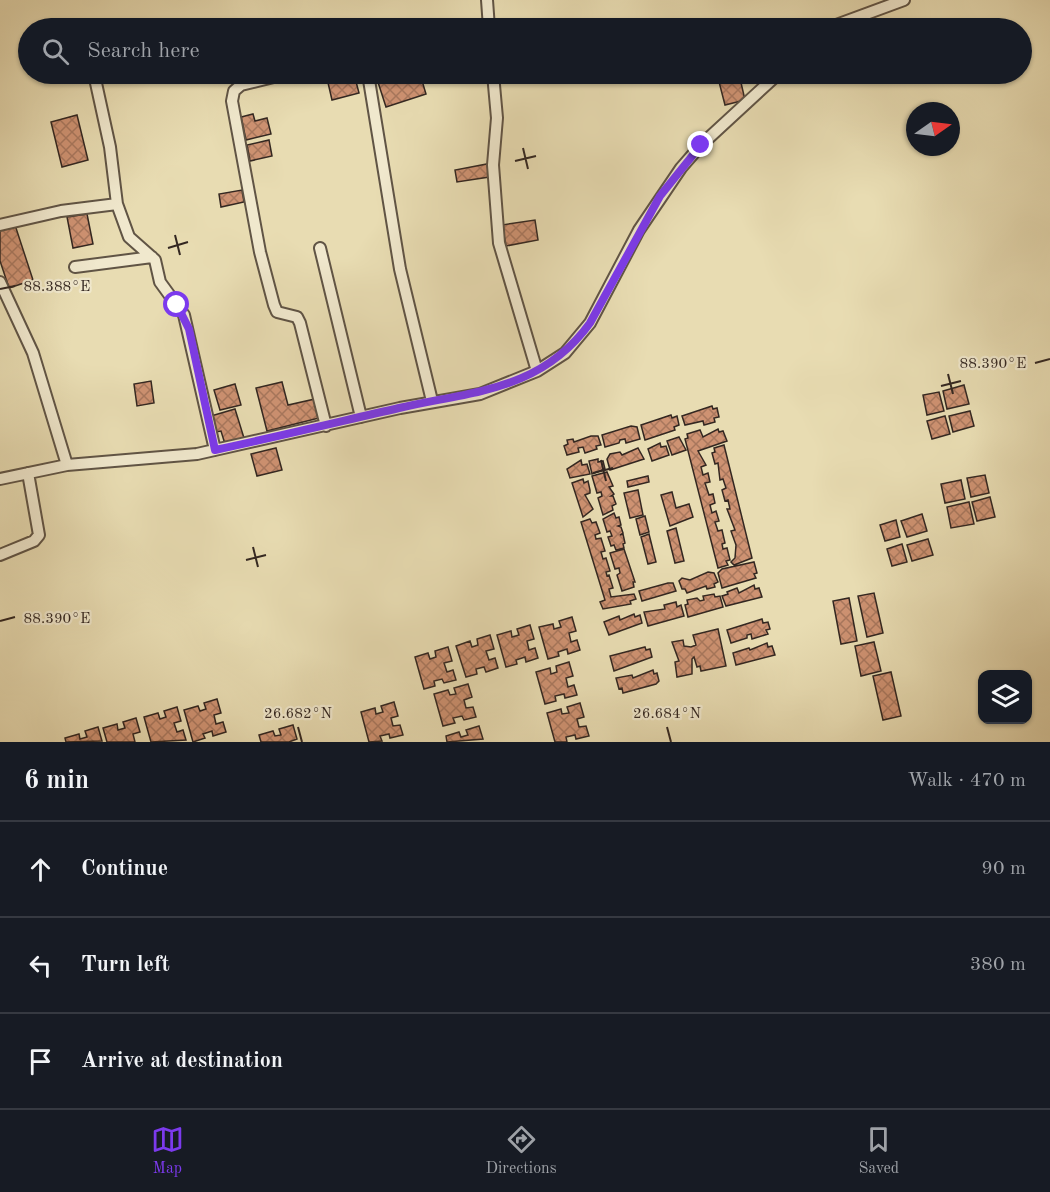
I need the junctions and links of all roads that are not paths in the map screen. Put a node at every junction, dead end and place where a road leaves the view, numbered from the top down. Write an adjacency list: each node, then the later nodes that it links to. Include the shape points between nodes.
1 (487, 0): 3 (street)
2 (904, 0): 4 (street)
3 (488, 18)
4 (855, 18)
5 (96, 84): 10 (street, via 112,157)
6 (248, 84): 19 (street, via 234,91 232,101 260,252 277,312 297,316 300,323)
7 (370, 84): 17 (street, via 400,269)
8 (495, 84): 16 (street, via 497,118 493,165 500,243)
9 (767, 84): 16 (street, via 681,168 639,230 590,323 565,353)
10 (117, 204): 11 (street); 13 (street, via 129,237)
11 (0, 225)
12 (320, 248): 18 (street)
13 (152, 256): 14 (street); 20 (street, via 160,282 184,315 189,329)
14 (75, 267)
15 (0, 282): 21 (street, via 33,353)
16 (537, 371): 17 (street, via 490,391)
17 (432, 401): 18 (street)
18 (361, 417): 19 (street)
19 (326, 426): 20 (street)
20 (215, 450): 21 (street, via 140,461)
21 (67, 465): 22 (street)
22 (28, 473): 23 (street); 24 (street, via 39,535 34,541)
23 (0, 479)
24 (0, 555)

